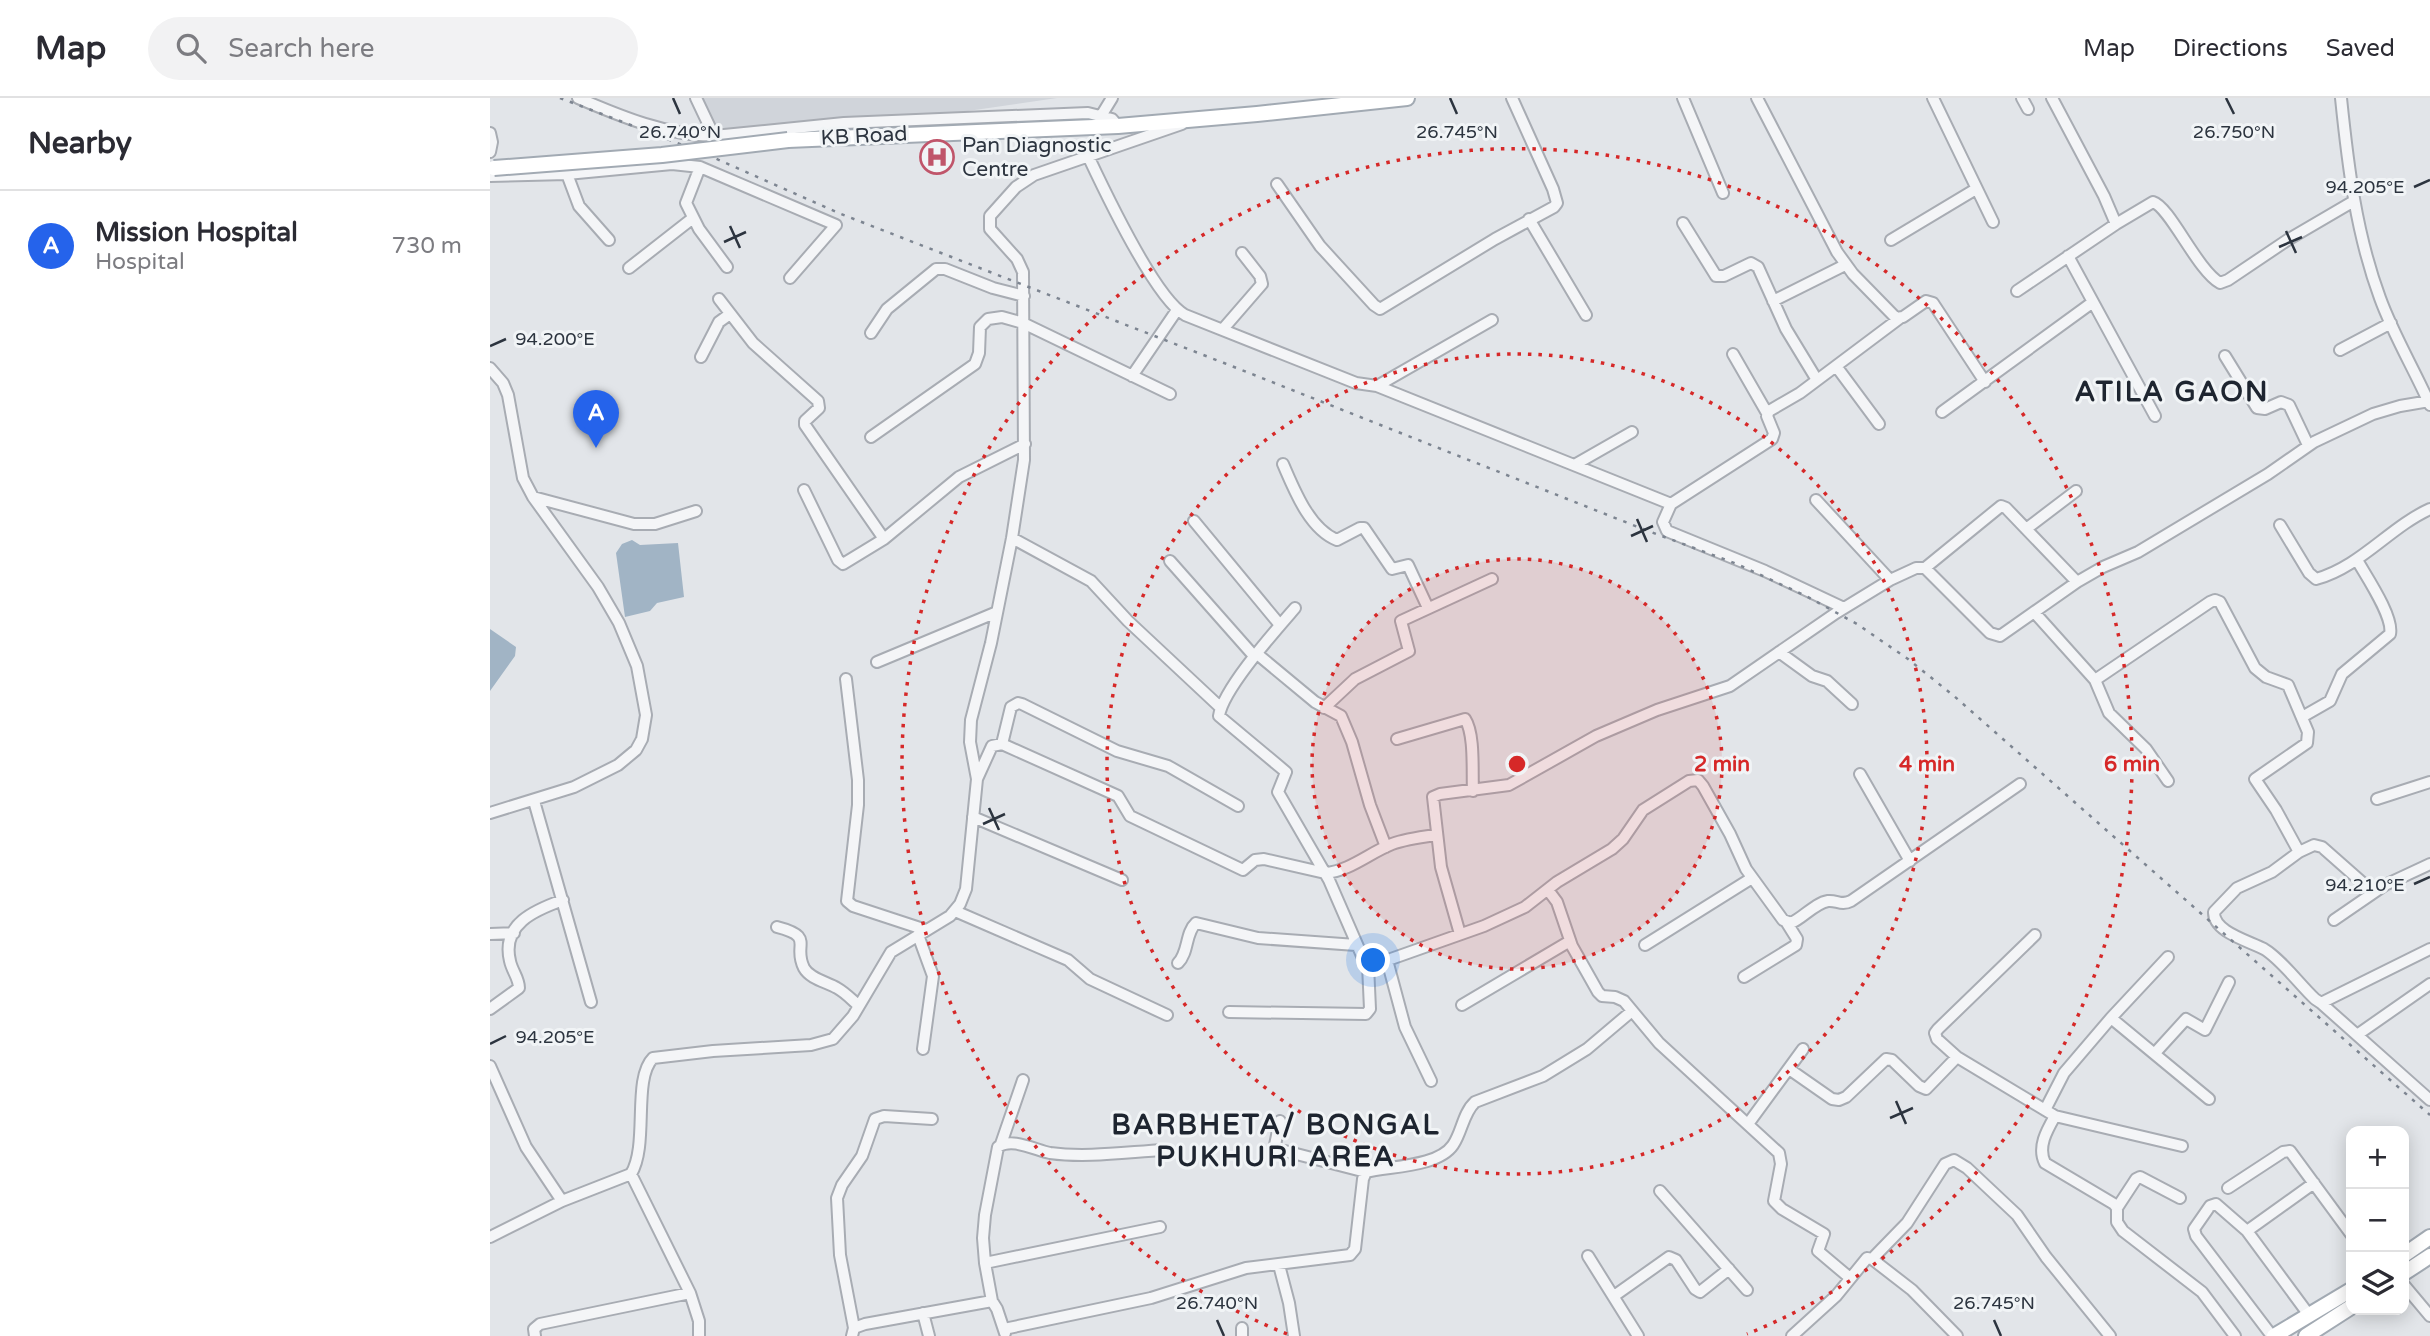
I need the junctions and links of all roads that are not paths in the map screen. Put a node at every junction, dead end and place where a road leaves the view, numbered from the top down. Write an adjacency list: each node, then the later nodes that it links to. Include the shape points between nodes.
1 (578, 98): 17 (street, via 667,131)
2 (696, 98): 17 (street)
3 (1112, 98): 13 (street)
4 (1407, 98): 14 (main road, KB Road)
5 (1512, 98): 29 (street, via 1557,197 1554,206)
6 (1683, 98): 26 (street)
7 (1757, 98): 37 (street)
8 (1933, 98): 25 (street)
9 (2022, 98): 12 (street)
10 (2052, 98): 32 (street)
11 (2341, 98): 27 (street)
12 (2028, 110)
13 (1101, 116): 15 (street); 17 (street, via 844,122)
14 (1195, 120): 15 (main road, KB Road); 19 (street)
15 (1118, 127): 21 (main road, KB Road, bridge, via 788,140)
16 (490, 133): 18 (street)
17 (714, 136)
18 (490, 152)
19 (1089, 158): 42 (street, via 1024,181 990,216 990,229 1020,264); 46 (street, via 1125,229)
20 (700, 167): 22 (street, via 672,164); 28 (street, via 686,199); 40 (street, via 836,225)
21 (490, 168)
22 (567, 174): 23 (street); 33 (street, via 579,206)
23 (490, 176)
24 (1277, 184): 29 (street, via 1328,255 1380,309)
25 (1976, 190): 30 (street); 34 (street)
26 (1723, 193)
27 (2354, 201): 32 (street, via 2220,282 2157,203); 51 (street, via 2365,251)
28 (693, 219): 38 (street); 39 (street)
29 (1530, 219): 48 (street)
30 (1993, 222)
31 (1683, 223): 44 (street, via 1716,276 1755,264)
32 (2116, 224): 36 (street)
33 (609, 240)
34 (1891, 240)
35 (1241, 253): 53 (street, via 1262,284)
36 (2068, 256): 41 (street); 45 (street)
37 (1846, 265): 44 (street); 49 (street, via 1892,316)
38 (727, 267)
39 (628, 268)
40 (790, 278)
41 (2017, 291)
42 (1024, 296): 52 (street); 54 (street, via 936,269 887,309)
43 (719, 299): 47 (street)
44 (1773, 301): 62 (street)
45 (2093, 302): 63 (street); 69 (street)
46 (1177, 310): 53 (street); 61 (street)
47 (730, 314): 58 (street, via 719,322); 88 (street, via 753,343 815,397 818,408 805,425)
48 (1586, 315)
49 (1900, 318): 59 (street); 63 (street, via 1930,300)
50 (1492, 320): 64 (street)
51 (2391, 323): 55 (street); 66 (street)
52 (1023, 324): 61 (street); 72 (street, via 1002,317 983,322 975,364); 73 (street)
53 (1223, 329): 64 (street, via 1364,386)
54 (871, 333)
55 (2340, 350)
56 (1733, 354): 68 (street)
57 (2225, 356): 74 (street, via 2257,408 2281,402 2289,405)
58 (701, 357)
59 (1836, 366): 62 (street); 70 (street)
60 (490, 368): 79 (street, via 508,395 519,464)
61 (1132, 376): 65 (street)
62 (1817, 380): 68 (street)
63 (1984, 382): 67 (street)
64 (1377, 386): 76 (street)
65 (1170, 394)
66 (2429, 402): 74 (street, via 2373,414)
67 (1942, 412)
68 (1767, 413): 81 (street, via 1772,439)
69 (2155, 416)
70 (1879, 424)
71 (1632, 432): 76 (street)
72 (871, 437)
73 (1025, 444): 87 (street); 88 (street, via 959,477)
74 (2308, 445): 94 (street, via 2138,552)
75 (1283, 464): 96 (street, via 1304,509 1331,537 1337,540 1364,528 1392,569 1408,565)
76 (1576, 464): 81 (street)
77 (804, 490): 88 (street, via 840,564)
78 (2076, 491): 86 (street)
79 (533, 497): 83 (street, via 634,524 655,524); 119 (street, via 619,623 637,666 646,715 636,750 618,765)
80 (1816, 500): 93 (street)
81 (1671, 504): 97 (street, via 1662,522 1667,531)
82 (2430, 509): 89 (street)
83 (696, 511)
84 (1194, 521): 100 (street)
85 (2280, 525): 89 (street, via 2313,578)
86 (2026, 529): 91 (street, via 2001,506); 94 (street)
87 (1012, 538): 98 (street); 107 (street, via 1091,581)
88 (884, 539)
89 (2357, 559): 109 (street, via 2388,617 2390,634 2342,674 2330,701)
90 (1170, 561): 102 (street)
91 (1925, 568): 93 (street); 99 (street, via 1995,636)
92 (1492, 579): 96 (street)
93 (1889, 580): 97 (street)
94 (2077, 582): 99 (street)
95 (1295, 608): 100 (street)
96 (1428, 608): 108 (street, via 1402,621 1410,647 1407,653 1355,679)
97 (1843, 608): 101 (street)
98 (997, 612): 103 (street); 113 (street, via 971,720)
99 (2034, 612): 105 (street)
100 (1280, 625): 102 (street)
101 (1779, 652): 106 (street, via 1827,681); 117 (street, via 1730,686 1596,736 1509,785)
102 (1255, 654): 107 (street); 108 (street)
103 (877, 662)
104 (846, 679): 138 (street, via 858,780 847,901)
105 (2095, 680): 109 (street, via 2216,600 2255,668 2288,685); 114 (street, via 2109,713 2146,749)
106 (1852, 704)
107 (1221, 708): 128 (street, via 1221,719 1286,772 1278,792)
108 (1324, 708): 124 (street, via 1336,712 1344,722)
109 (2302, 716): 125 (street, via 2307,743 2255,779)
110 (1397, 739): 117 (street, via 1465,719)
111 (1002, 744): 113 (street, via 988,751); 120 (street, via 1012,707 1022,704 1117,751 1161,763); 128 (street, via 1118,796 1129,816 1237,868 1243,870 1264,859)
112 (1860, 774): 126 (street)
113 (977, 779): 122 (street)
114 (2168, 781)
115 (2430, 782): 118 (street)
116 (2020, 784): 126 (street)
117 (1473, 791): 123 (street, via 1433,797)
118 (2377, 799)
119 (534, 801): 121 (street); 133 (street)
120 (1238, 806)
121 (490, 813)
122 (973, 817): 130 (street); 134 (street, via 966,889)
123 (1436, 835): 124 (street); 141 (street)
124 (1386, 847): 128 (street)
125 (2299, 852): 132 (street, via 2314,845 2322,848); 156 (street, via 2272,872 2237,888 2213,916 2236,936 2268,952)
126 (1910, 861): 136 (street, via 1847,903 1826,901)
127 (2430, 864): 132 (street)
128 (1325, 873): 144 (street)
129 (1752, 878): 131 (street, via 1703,786 1694,780 1643,810 1618,844); 136 (street); 145 (street)
130 (1122, 880)
131 (1548, 890): 141 (street, via 1505,917); 143 (street, via 1557,902)
132 (2373, 892): 135 (street)
133 (563, 900): 139 (street, via 532,912); 155 (street)
134 (955, 911): 138 (street); 161 (street, via 1068,961 1090,979)
135 (2334, 920)
136 (1787, 923): 151 (street, via 1796,945)
137 (778, 927): 154 (street, via 798,935 808,973)
138 (922, 932): 154 (street, via 891,952); 164 (street, via 933,976)
139 (514, 933): 140 (street); 158 (street, via 508,946 519,988)
140 (490, 934)
141 (1460, 934): 148 (street)
142 (2035, 935): 167 (street, via 1935,1033)
143 (1570, 941): 157 (street); 160 (street, via 1598,992 1620,998)
144 (1356, 945): 149 (street, via 1258,938 1196,923); 150 (street)
145 (1646, 945)
146 (2430, 949): 156 (street)
147 (2168, 957): 162 (street)
148 (1387, 960): 150 (street); 171 (street, via 1405,1027)
149 (1178, 963)
150 (1368, 965): 159 (street, via 1370,1009 1366,1014)
151 (1744, 977)
152 (2230, 982): 166 (street, via 2206,1029 2186,1019)
153 (2430, 984): 163 (street)
154 (862, 1001): 182 (street, via 839,1034 820,1044 653,1058 645,1072 638,1153)
155 (591, 1002)
156 (2321, 1003): 163 (street)
157 (1462, 1005)
158 (490, 1009)
159 (1229, 1012)
160 (1632, 1012): 177 (street, via 1659,1043); 181 (street, via 1587,1049 1543,1076 1475,1102 1454,1145 1442,1155)
161 (1167, 1015)
162 (2111, 1018): 166 (street); 174 (street, via 2064,1073)
163 (2357, 1035): 173 (street)
164 (923, 1049)
165 (1803, 1049): 169 (street)
166 (2155, 1053): 172 (street)
167 (1957, 1057): 169 (street, via 1926,1089 1886,1059 1839,1100); 174 (street)
168 (490, 1066): 187 (street, via 526,1147)
169 (1788, 1069): 177 (street)
170 (1023, 1080): 178 (street)
171 (1431, 1081)
172 (2209, 1098)
173 (2430, 1100)
174 (2050, 1113): 179 (street); 188 (street, via 2042,1156 2045,1163)
175 (932, 1119): 217 (street, via 876,1119 862,1156 836,1198)
176 (1280, 1121): 181 (street, via 1277,1149)
177 (1748, 1124): 204 (street, via 1781,1158 1774,1200 1824,1234 1818,1251)
178 (1001, 1144): 180 (street, via 1050,1153); 200 (street, via 985,1215)
179 (2182, 1146)
180 (1164, 1150)
181 (1366, 1172): 201 (street, via 1353,1253)
182 (631, 1174): 187 (street); 207 (street)
183 (2315, 1183): 184 (street, via 2287,1150); 190 (street); 191 (street)
184 (2228, 1188)
185 (1660, 1191): 202 (street)
186 (2180, 1198): 188 (street, via 2138,1178)
187 (562, 1201): 192 (street)
188 (2117, 1208): 229 (street, via 2117,1222 2123,1231 2202,1292)
189 (1160, 1227): 200 (street)
190 (2346, 1227)
191 (2247, 1231): 214 (street); 230 (street, via 2216,1204 2194,1229)
192 (490, 1237)
193 (2430, 1237): 195 (main road)
194 (2430, 1248): 199 (main road)
195 (2408, 1252)
196 (1588, 1256): 209 (street)
197 (2430, 1256): 203 (main road)
198 (1872, 1259): 204 (street, via 1864,1260); 216 (street, via 1912,1290); 228 (street, via 1907,1223 1945,1164 1954,1160 2017,1215)
199 (2409, 1261)
200 (985, 1263): 211 (street)
201 (1279, 1265): 218 (street, via 1246,1268 1151,1298); 223 (street)
202 (1730, 1269): 205 (street); 209 (street, via 1700,1292 1669,1257)
203 (2409, 1270)
204 (1850, 1278): 225 (street)
205 (1748, 1290)
206 (2409, 1291): 215 (street)
207 (690, 1293): 219 (street); 220 (street, via 540,1324 534,1329)
208 (2346, 1293): 214 (main road)
209 (1614, 1296): 224 (street)
210 (2346, 1300): 231 (main road)
211 (992, 1301): 213 (street); 218 (street)
212 (2346, 1310): 232 (main road)
213 (923, 1313): 217 (street); 222 (street)
214 (2309, 1315): 230 (main road)
215 (2430, 1316)
216 (1947, 1327): 226 (street); 227 (street)
217 (853, 1332)
218 (1005, 1333)
219 (699, 1334): 221 (street)
220 (535, 1336)
221 (687, 1336)
222 (929, 1336)
223 (1293, 1336)
224 (1638, 1336)
225 (1792, 1336)
226 (1937, 1336)
227 (1957, 1336)
228 (2110, 1336)
229 (2235, 1336)
230 (2273, 1336)
231 (2288, 1336)
232 (2306, 1336)

